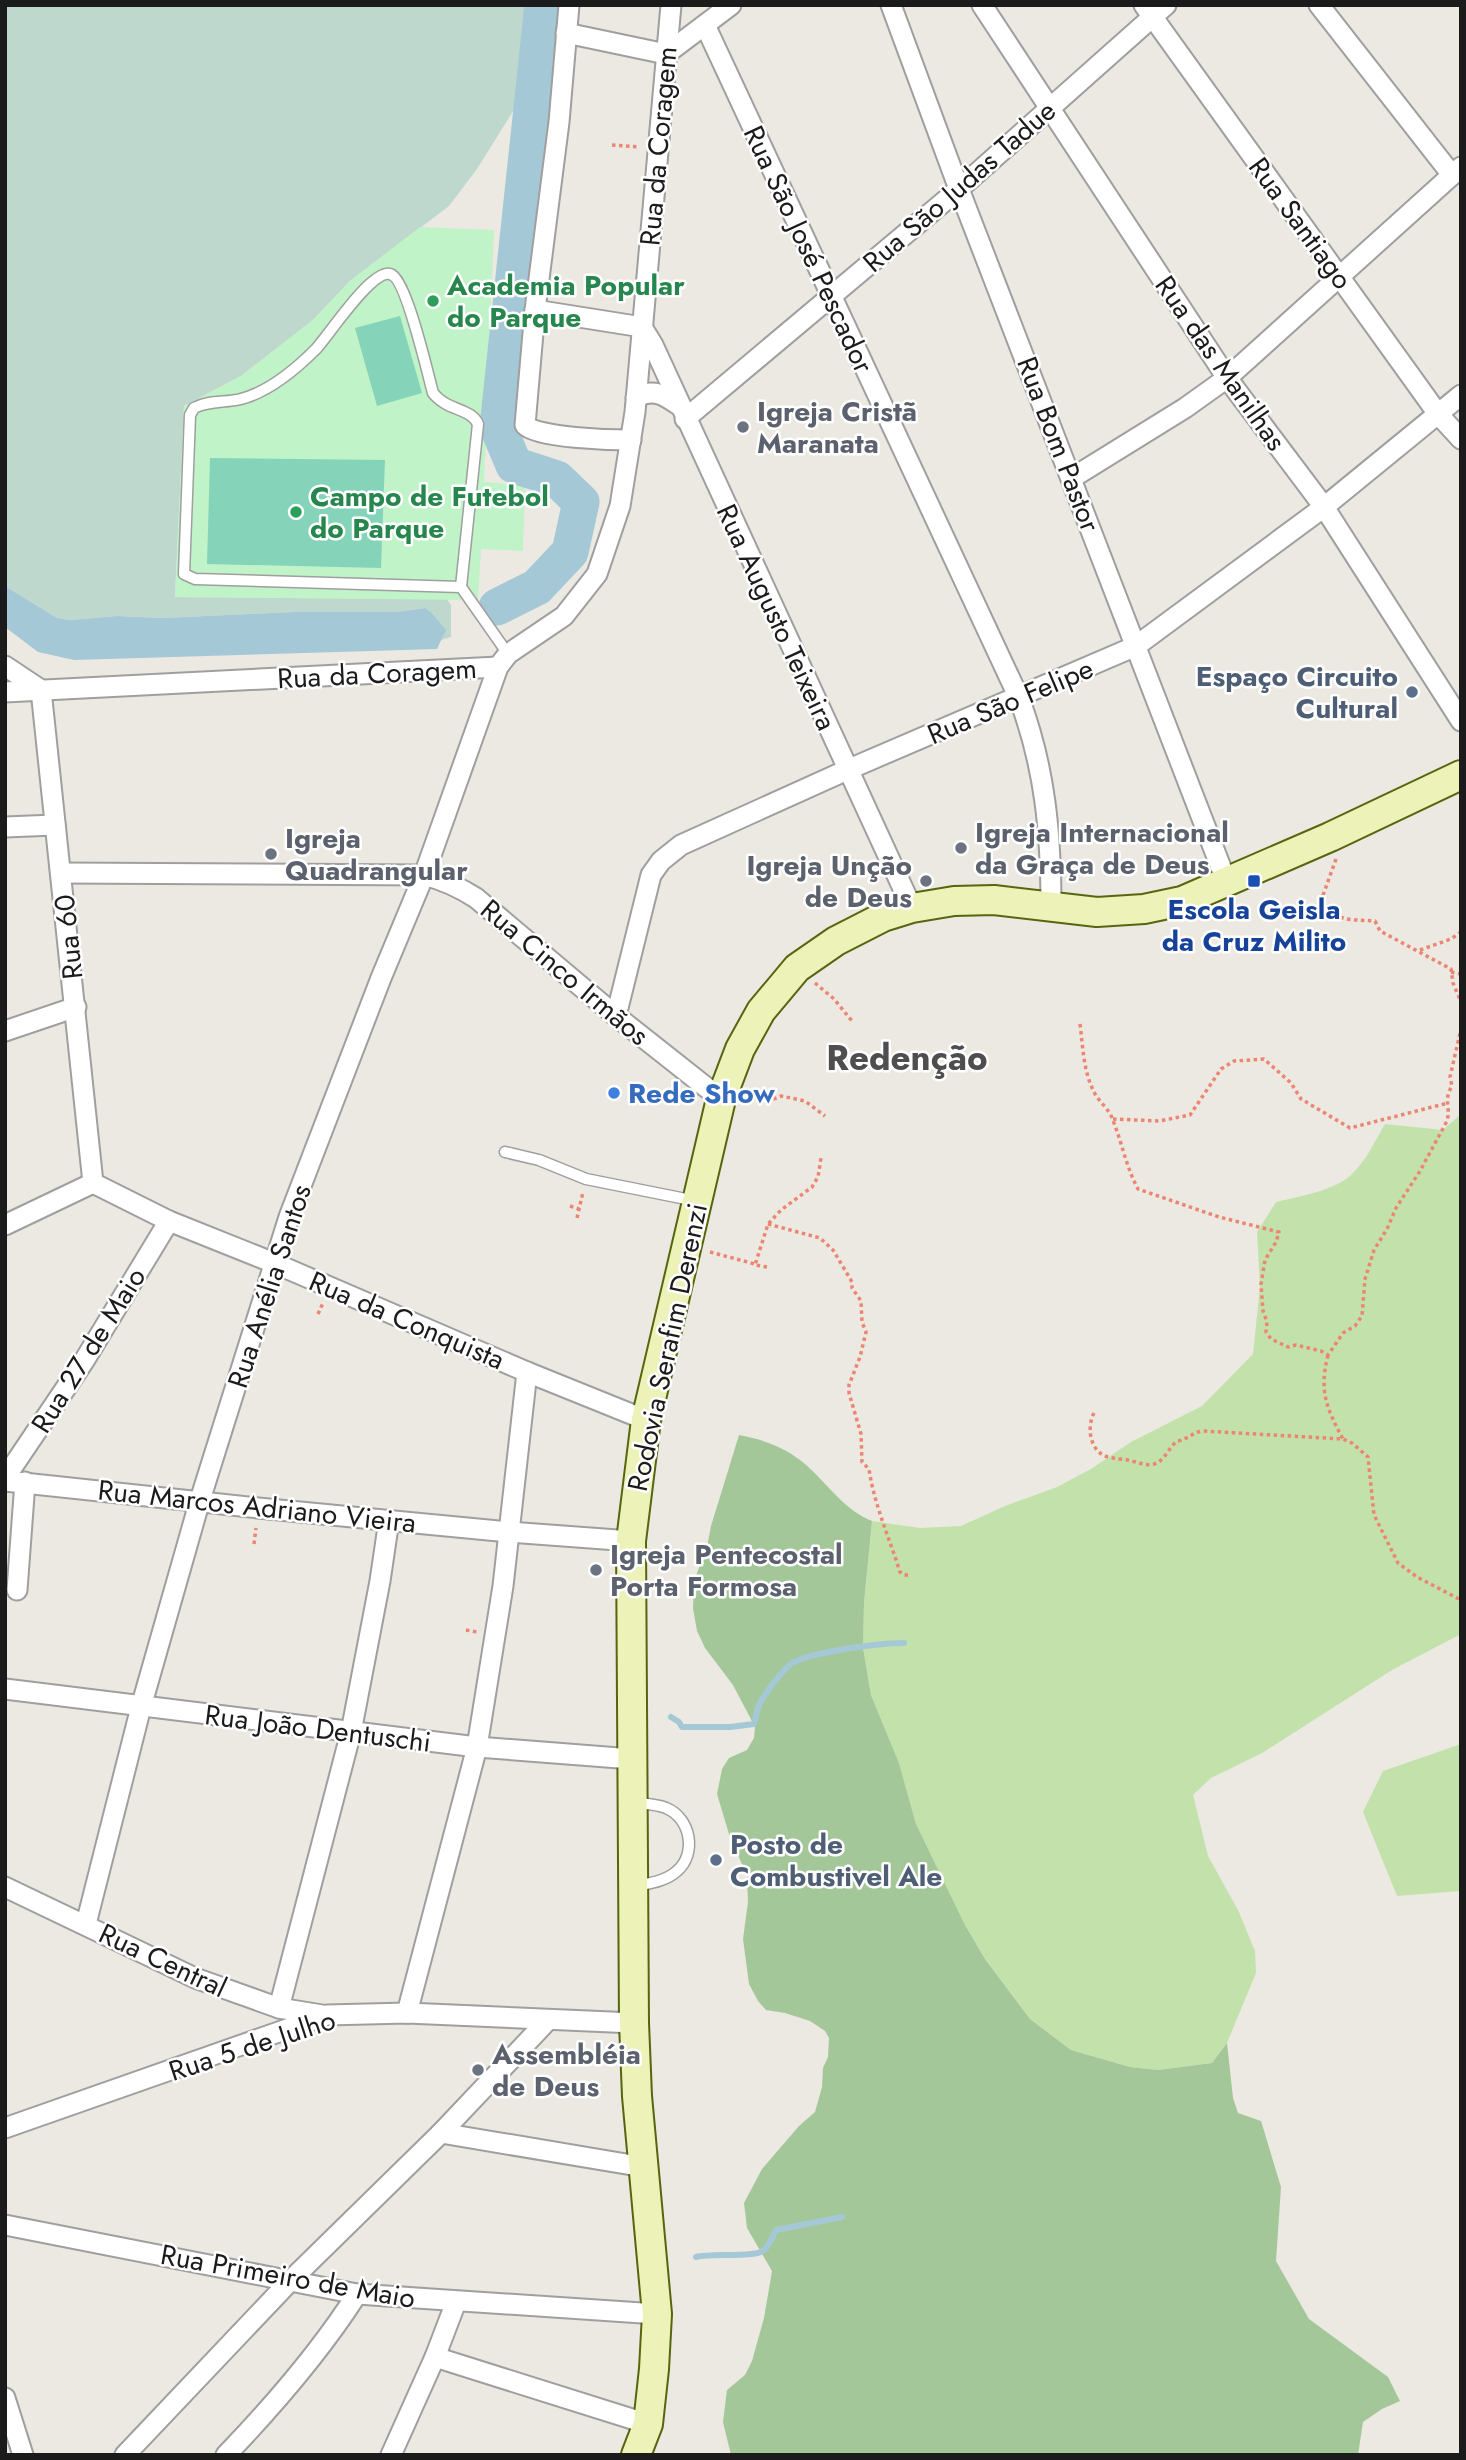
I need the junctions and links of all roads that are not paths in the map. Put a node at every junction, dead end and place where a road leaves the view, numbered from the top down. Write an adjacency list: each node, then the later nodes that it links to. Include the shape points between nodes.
1 (569, 5): 9 (street)
2 (671, 5): 10 (street, Rua da Coragem)
3 (731, 5): 8 (street)
4 (891, 5): 13 (street, Rua Bom Pastor)
5 (982, 5): 11 (street, Rua das Manilhas)
6 (1319, 5): 12 (street)
7 (1154, 9): 11 (street, Rua São Judas Tadue); 14 (street, Rua Santiago)
8 (705, 25): 10 (street); 15 (street, Rua São José Pescador)
9 (566, 33): 10 (street); 16 (street)
10 (666, 54): 17 (street, Rua da Coragem)
11 (1050, 108): 13 (street, Rua São Judas Tadue); 18 (street, Rua das Manilhas)
12 (1456, 171): 14 (street)
13 (959, 189): 15 (street, Rua São Judas Tadue); 25 (street, Rua Bom Pastor)
14 (1339, 276): 18 (street); 22 (street, Rua Santiago)
15 (830, 296): 21 (street, Rua São Judas Tadue); 33 (street, Rua São José Pescador)
16 (535, 310): 17 (street); 24 (street, via 526,425 536,431)
17 (642, 327): 20 (street, Rua da Coragem); 21 (street, Rua Augusto Teixeira)
18 (1227, 378): 25 (street); 26 (street, Rua das Manilhas)
19 (1461, 395): 22 (street, Rua São Felipe)
20 (636, 397): 21 (street, via 647,392 663,395); 24 (street, Rua da Coragem)
21 (683, 413): 35 (street, Rua Augusto Teixeira)
22 (1438, 414): 23 (street, Rua Santiago); 26 (street, Rua São Felipe)
23 (1461, 439)
24 (631, 440): 29 (street, Rua da Coragem, via 620,506 597,574 564,616)
25 (1072, 478): 28 (street, Rua Bom Pastor)
26 (1324, 507): 28 (street, Rua São Felipe); 34 (street, Rua das Manilhas)
27 (461, 587): 27 (lane, via 195,579 184,574 190,415 194,408 238,400 273,384 307,358 383,274 397,278 433,393 450,408 470,414 478,424); 29 (lane)
28 (1136, 646): 33 (street, Rua São Felipe); 41 (street, Rua Bom Pastor)
29 (503, 660): 31 (street, Rua da Coragem); 40 (street, Rua Anélia Santos)
30 (5, 666): 31 (street)
31 (41, 690): 32 (street, Rua da Coragem); 37 (street, Rua 60)
32 (5, 691)
33 (1019, 698): 35 (street, Rua São Felipe); 42 (street, Rua São José Pescador, via 1032,734 1049,816)
34 (1461, 721)
35 (847, 770): 43 (street, Rua Augusto Teixeira); 45 (street, Rua São Felipe, via 681,845 661,862 651,874 645,894)
36 (1461, 775): 41 (main road, Rodovia Serafim Derenzi)
37 (55, 825): 38 (street); 39 (street, Rua 60)
38 (5, 827)
39 (61, 873): 40 (street, Rua Cinco Irmãos); 44 (street, Rua 60)
40 (424, 875): 45 (street, Rua Cinco Irmãos, via 476,898); 53 (street, Rua Anélia Santos, via 380,978)
41 (1227, 883): 42 (main road, Rodovia Serafim Derenzi, via 1182,901 1144,909 1097,912)
42 (1051, 906): 43 (main road, Rodovia Serafim Derenzi, via 994,900)
43 (912, 908): 47 (main road, Rodovia Serafim Derenzi, via 836,941 797,968 761,1011)
44 (76, 1007): 46 (street); 49 (street, Rua 60)
45 (616, 1016): 47 (street, Rua Cinco Irmãos)
46 (5, 1031)
47 (725, 1089): 50 (main road, Rodovia Serafim Derenzi)
48 (505, 1152): 50 (lane, via 539,1160 586,1180)
49 (93, 1183): 51 (street, Rua da Conquista); 52 (street)
50 (697, 1201): 55 (main road, Rodovia Serafim Derenzi)
51 (169, 1221): 53 (street, Rua da Conquista); 56 (street, Rua 27 de Maio)
52 (5, 1224)
53 (274, 1263): 54 (street, Rua da Conquista); 58 (street, Rua Anélia Santos)
54 (527, 1372): 55 (street, Rua da Conquista); 60 (street)
55 (646, 1420): 61 (main road, Rodovia Serafim Derenzi)
56 (5, 1479): 57 (street, Rua Marcos Adriano Vieira)
57 (25, 1482): 58 (street, Rua Marcos Adriano Vieira); 62 (street)
58 (201, 1500): 59 (street, Rua Marcos Adriano Vieira); 64 (street, Rua Anélia Santos)
59 (389, 1520): 60 (street, Rua Marcos Adriano Vieira); 65 (street)
60 (509, 1532): 61 (street, Rua Marcos Adriano Vieira); 66 (street)
61 (631, 1541): 67 (main road, Rodovia Serafim Derenzi)
62 (17, 1590)
63 (5, 1689): 64 (street, Rua João Dentuschi)
64 (141, 1707): 65 (street, Rua João Dentuschi); 71 (street, Rua Anélia Santos)
65 (351, 1732): 66 (street, Rua João Dentuschi); 72 (street)
66 (477, 1747): 67 (street, Rua João Dentuschi); 73 (street)
67 (632, 1759): 68 (main road, Rodovia Serafim Derenzi)
68 (633, 1803): 70 (main road, Rodovia Serafim Derenzi); 70 (lane, via 666,1808 678,1815 686,1826 689,1855 676,1872)
69 (5, 1887): 71 (street, Rua Central)
70 (633, 1887): 76 (main road, Rodovia Serafim Derenzi)
71 (86, 1924): 72 (street, Rua Central, via 195,1978)
72 (279, 2008): 74 (street, Rua Central)
73 (407, 2013): 74 (street, Rua 5 de Julho); 75 (street, Rua 5 de Julho)
74 (327, 2015): 77 (street, Rua 5 de Julho)
75 (548, 2020): 76 (street, Rua 5 de Julho); 78 (street)
76 (634, 2023): 79 (main road, Rodovia Serafim Derenzi)
77 (5, 2128)
78 (441, 2133): 79 (street); 81 (street)
79 (644, 2167): 84 (main road, Rodovia Serafim Derenzi)
80 (5, 2225): 81 (street, Rua Primeiro de Maio)
81 (291, 2280): 82 (street, Rua Primeiro de Maio); 89 (street)
82 (358, 2294): 83 (street, Rua Primeiro de Maio); 90 (street, via 335,2329)
83 (456, 2302): 84 (street, Rua Primeiro de Maio); 85 (street)
84 (657, 2314): 87 (main road, Rodovia Serafim Derenzi)
85 (435, 2357): 87 (street); 91 (street)
86 (5, 2398): 88 (street)
87 (648, 2424): 92 (main road, Rodovia Serafim Derenzi)
88 (23, 2455)
89 (125, 2455)
90 (226, 2455)
91 (391, 2455)
92 (636, 2455)

